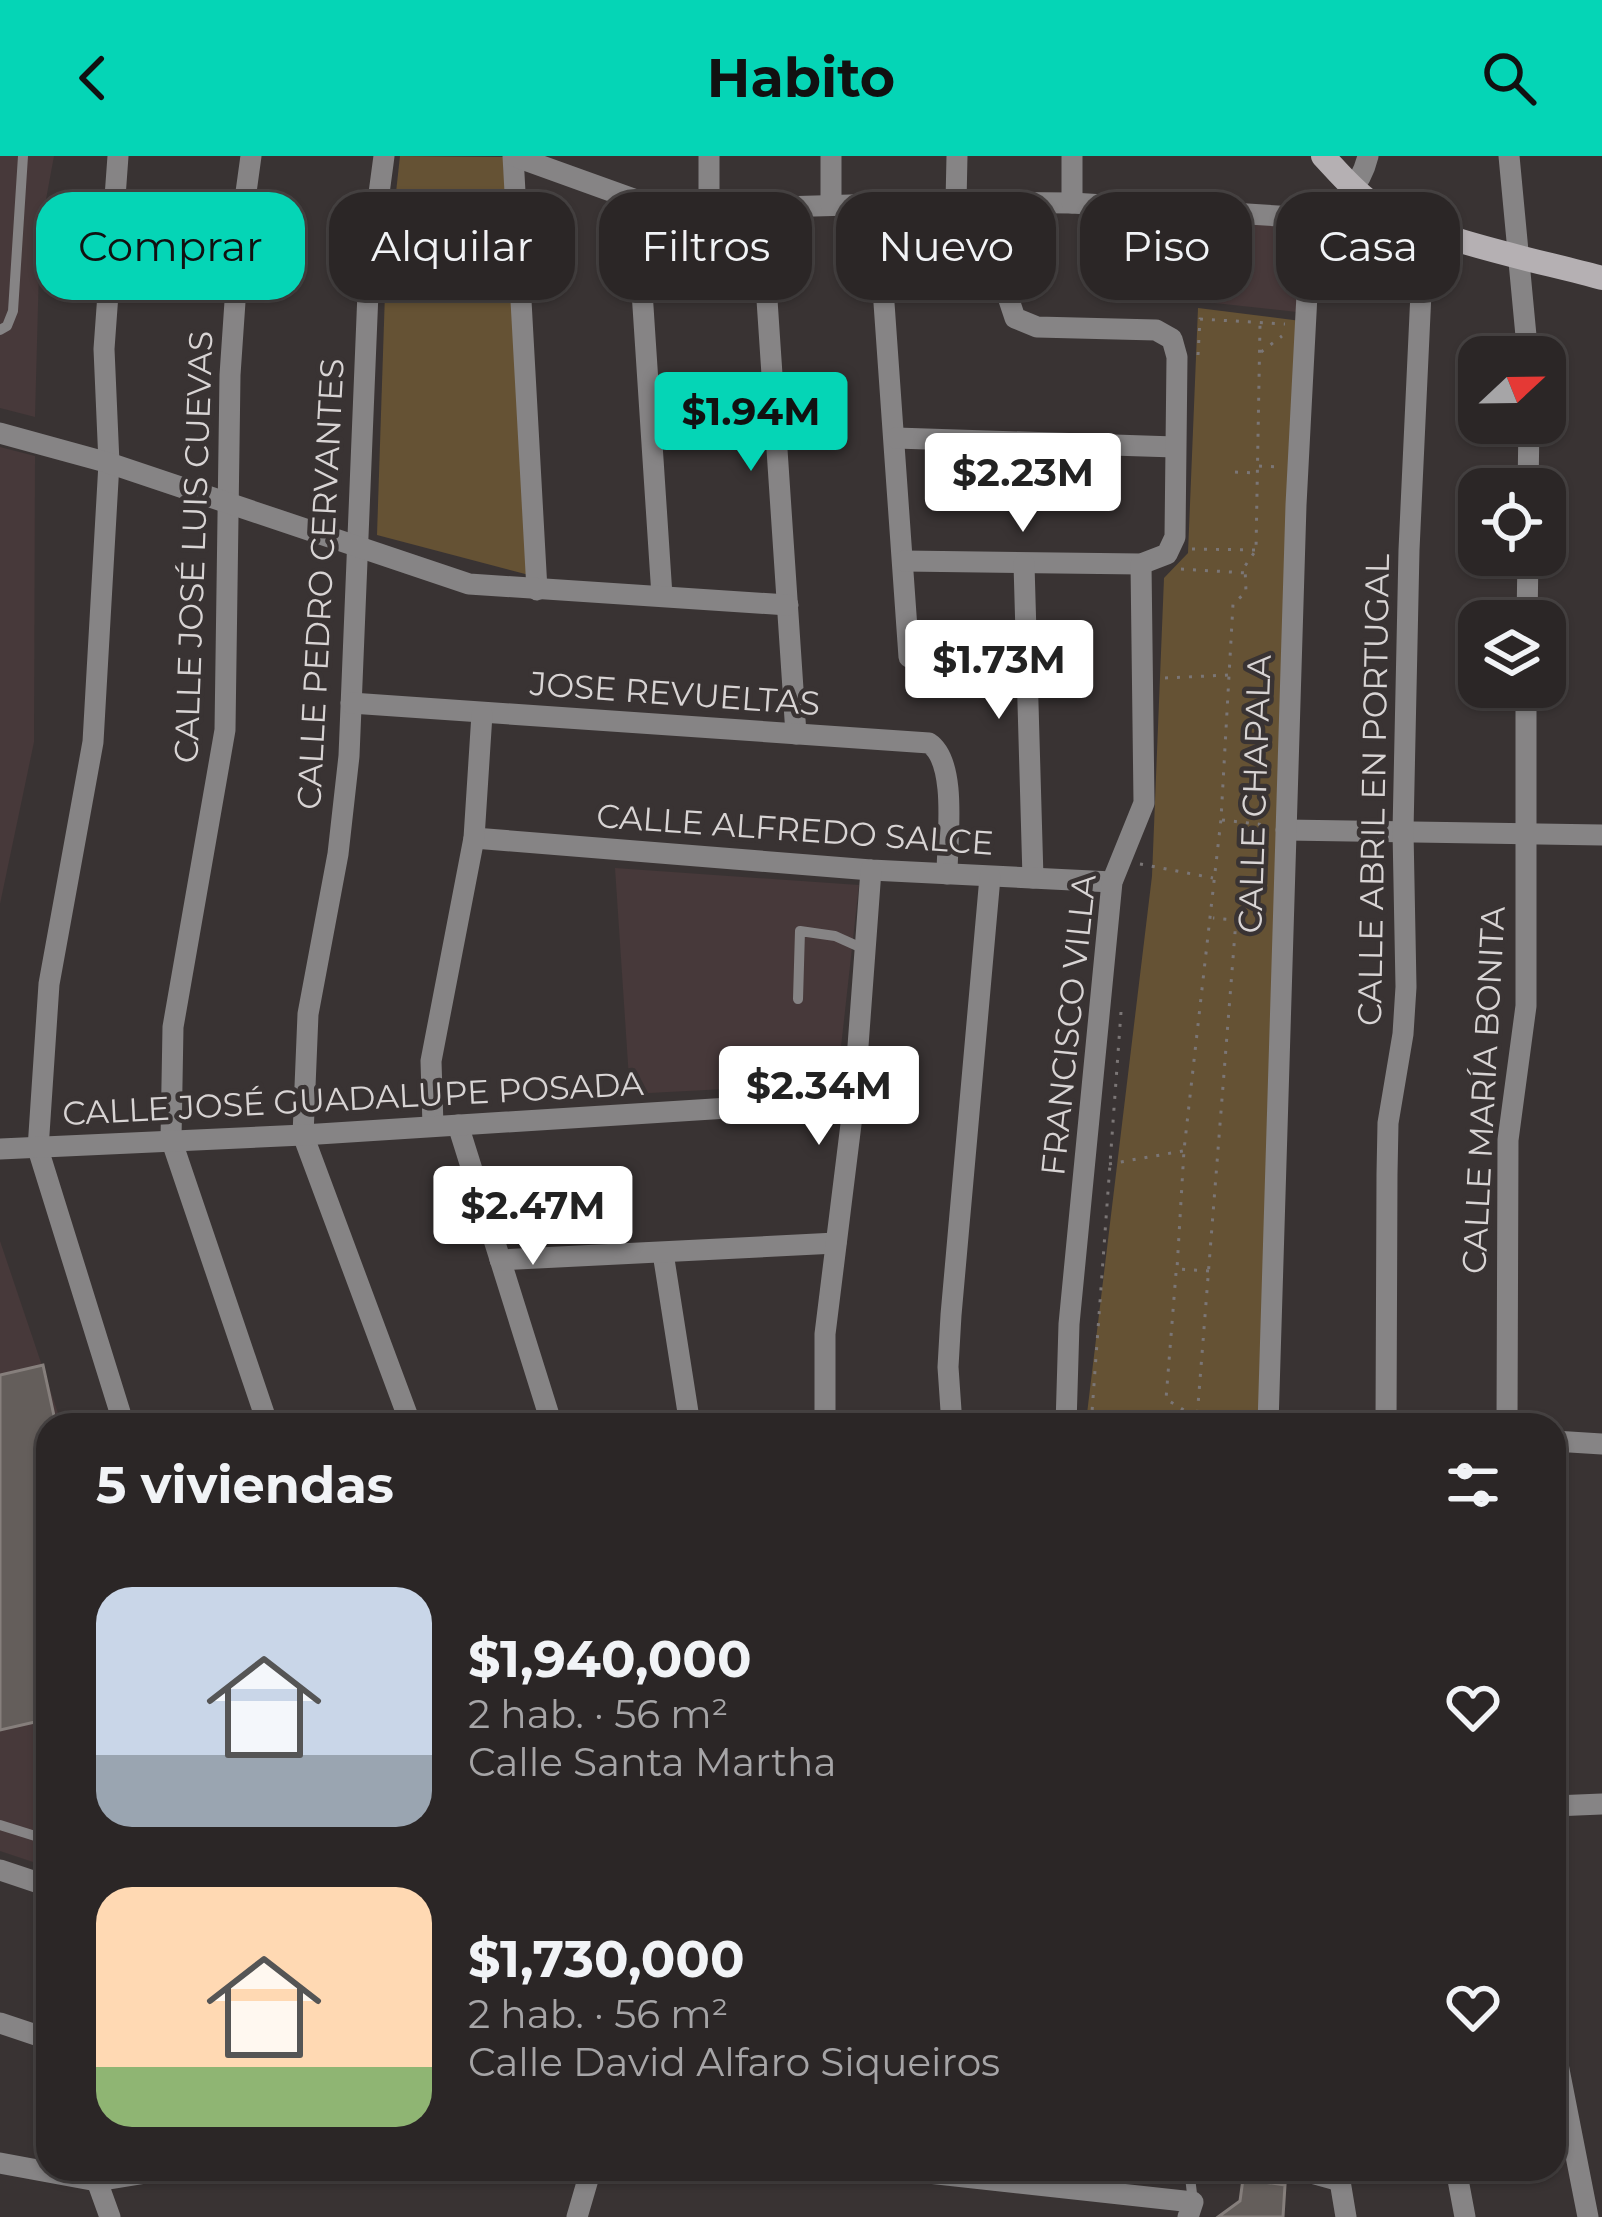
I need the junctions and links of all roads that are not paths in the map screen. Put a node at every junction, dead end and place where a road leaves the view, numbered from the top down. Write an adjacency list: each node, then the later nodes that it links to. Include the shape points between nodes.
1 (23, 156): 36 (lane, via 13,311)
2 (118, 156): 41 (street, via 104,349)
3 (251, 156): 42 (street, CALLE JOSÉ LUIS CUEVAS, via 235,290)
4 (384, 156): 43 (street, CALLE PEDRO CERVANTES, via 369,268)
5 (513, 156): 14 (street); 47 (street)
6 (586, 156): 14 (street)
7 (709, 156): 17 (street)
8 (831, 156): 23 (street)
9 (957, 156): 18 (street)
10 (1072, 156): 22 (street)
11 (1323, 156): 15 (street)
12 (1368, 156): 15 (street)
13 (1510, 156): 28 (street)
14 (586, 181): 16 (street)
15 (1355, 190): 19 (street); 20 (street)
16 (616, 192)
17 (709, 192)
18 (956, 192)
19 (1353, 192)
20 (1358, 192)
21 (1056, 202): 22 (street)
22 (1072, 202): 26 (street)
23 (831, 205): 24 (street); 25 (street)
24 (836, 205)
25 (812, 206)
26 (1276, 216)
27 (1460, 238): 28 (street)
28 (1520, 255): 29 (street); 37 (street)
29 (1602, 278)
30 (643, 300): 48 (street)
31 (767, 300): 49 (street)
32 (885, 300): 39 (street)
33 (1009, 300): 40 (street, via 1015,318 1037,327 1163,331 1177,357)
34 (1307, 300): 55 (street, CALLE CHAPALA)
35 (1421, 300): 56 (street, CALLE ABRIL EN PORTUGAL)
36 (0, 329)
37 (1526, 336)
38 (0, 433): 41 (street)
39 (896, 438): 40 (street); 44 (street)
40 (1175, 447): 46 (street, via 1175,537 1166,554)
41 (110, 463): 42 (street); 72 (street, via 93,742 49,984)
42 (228, 503): 43 (street); 71 (street, CALLE JOSÉ LUIS CUEVAS, via 226,730 173,1027)
43 (356, 547): 47 (street, via 469,584); 51 (street, CALLE PEDRO CERVANTES)
44 (904, 561): 45 (street); 50 (street)
45 (1024, 563): 46 (street); 63 (street)
46 (1141, 564): 64 (street, FRANCISCO VILLA, via 1144,802)
47 (537, 590): 48 (street)
48 (662, 596): 49 (street)
49 (788, 605): 54 (street)
50 (909, 657)
51 (351, 703): 53 (street, JOSE REVUELTAS); 70 (street, CALLE PEDRO CERVANTES, via 345,803 308,1014)
52 (1526, 708): 57 (street, CALLE MARÍA BONITA)
53 (482, 714): 54 (street, JOSE REVUELTAS); 59 (street)
54 (796, 734): 61 (street, JOSE REVUELTAS, via 915,741 940,750)
55 (1282, 828): 56 (street); 85 (street, CALLE CHAPALA)
56 (1403, 832): 57 (street); 86 (street, CALLE ABRIL EN PORTUGAL, via 1406,987 1388,1123)
57 (1524, 834): 58 (street); 87 (street, CALLE MARÍA BONITA, via 1526,1006 1507,1158)
58 (1602, 835)
59 (474, 838): 60 (street, CALLE ALFREDO SALCE); 69 (street, via 431,1061)
60 (872, 870): 61 (street, CALLE ALFREDO SALCE); 65 (street)
61 (947, 874): 62 (street, CALLE ALFREDO SALCE)
62 (990, 877): 63 (street, CALLE ALFREDO SALCE); 83 (street, via 950,1332)
63 (1033, 878): 64 (street, CALLE ALFREDO SALCE)
64 (1112, 882): 84 (street, FRANCISCO VILLA)
65 (867, 951): 66 (lane, via 800,931); 67 (street)
66 (798, 999)
67 (854, 1100): 68 (street, CALLE JOSÉ GUADALUPE POSADA); 74 (street)
68 (458, 1125): 69 (street, CALLE JOSÉ GUADALUPE POSADA); 76 (street)
69 (433, 1126): 70 (street, CALLE JOSÉ GUADALUPE POSADA)
70 (303, 1135): 71 (street, CALLE JOSÉ GUADALUPE POSADA); 79 (street, CALLE PEDRO CERVANTES)
71 (171, 1139): 72 (street, CALLE JOSÉ GUADALUPE POSADA); 78 (street, CALLE JOSÉ LUIS CUEVAS)
72 (38, 1148): 73 (street, CALLE JOSÉ GUADALUPE POSADA); 77 (street)
73 (0, 1149)
74 (836, 1243): 75 (street); 82 (street)
75 (663, 1253): 76 (street); 81 (street)
76 (500, 1260): 80 (street)
77 (120, 1413)
78 (264, 1413)
79 (407, 1413)
80 (548, 1413)
81 (688, 1413)
82 (825, 1413)
83 (952, 1413)
84 (1066, 1413)
85 (1262, 1413)
86 (1386, 1413)
87 (1507, 1413)
88 (1566, 1442): 89 (street)
89 (1602, 1444)
90 (1602, 1804): 91 (street)
91 (1566, 1806)
92 (0, 1826): 93 (lane)
93 (36, 1836)
94 (0, 1870): 95 (street)
95 (36, 1882)
96 (0, 2023): 97 (street)
97 (36, 2034)
98 (1566, 2105): 111 (street)
99 (0, 2163): 100 (street)
100 (36, 2170)
101 (97, 2181): 107 (street)
102 (588, 2181): 108 (street)
103 (980, 2181): 106 (street)
104 (1340, 2181): 109 (street)
105 (1458, 2181): 110 (street)
106 (1191, 2210)
107 (110, 2217)
108 (577, 2217)
109 (1346, 2217)
110 (1465, 2217)
111 (1588, 2217)

